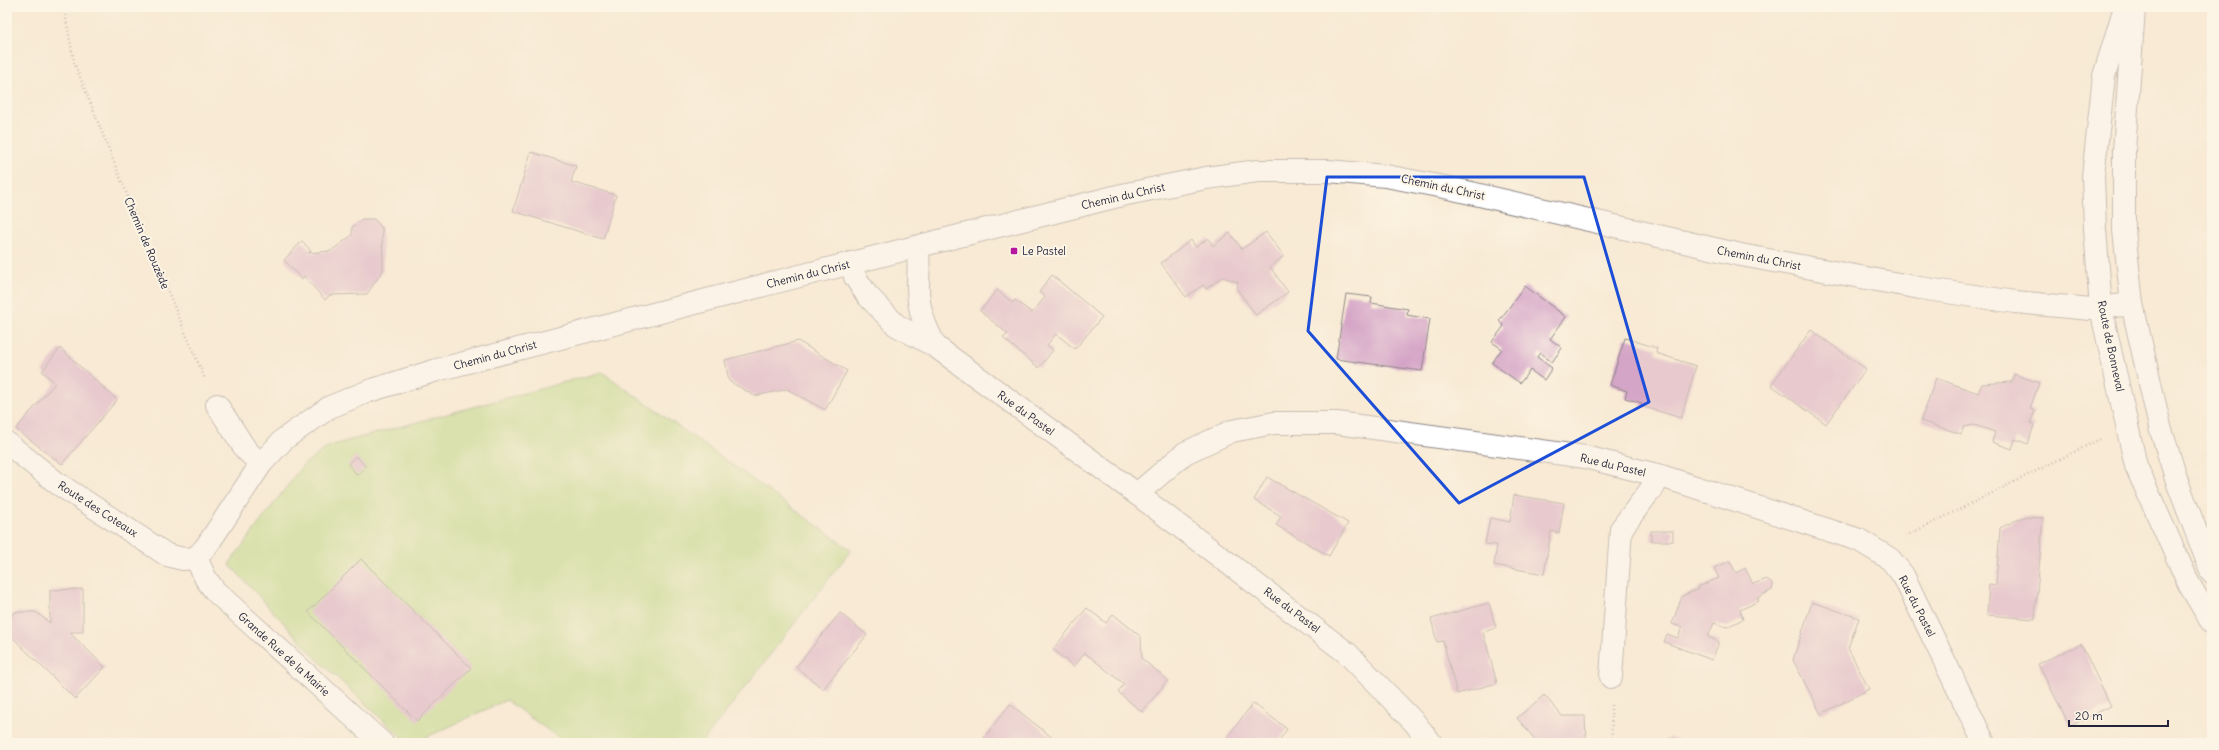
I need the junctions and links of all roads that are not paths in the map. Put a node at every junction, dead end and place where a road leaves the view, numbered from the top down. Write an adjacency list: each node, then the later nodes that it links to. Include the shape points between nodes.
1 (2125, 7): 6 (street, Route de Bonneval, via 2104,76 2093,176)
2 (2135, 7): 5 (street, via 2124,151 2124,230)
3 (917, 247): 4 (street, Chemin du Christ); 6 (street, Chemin du Christ, via 1122,195 1206,178 1258,171 1328,171 1386,176 1450,188 1741,255 1920,288 2015,302); 7 (street, Rue du Pastel, via 920,260 918,289 922,322)
4 (851, 263): 7 (street, Rue du Pastel, via 855,277 867,295 896,325); 10 (street, Chemin du Christ, via 437,370 369,391 330,407 309,420 284,439)
5 (2132, 304): 6 (street, Chemin du Christ); 14 (street, via 2160,427 2178,484)
6 (2101, 309): 15 (street, Route de Bonneval, via 2136,466 2189,584)
7 (935, 346): 12 (street, Rue du Pastel)
8 (217, 405): 10 (street, via 246,450)
9 (7, 443): 13 (street, Route des Coteaux, via 57,483 167,555 183,559)
10 (261, 464): 13 (street, Chemin du Christ)
11 (1661, 476): 12 (street, Rue du Pastel, via 1585,458 1337,423 1274,423 1232,431 1185,452); 16 (street, via 1621,529); 19 (street, Rue du Pastel, via 1859,540 1890,559 1903,575)
12 (1137, 494): 18 (street, Rue du Pastel, via 1347,653)
13 (196, 558): 17 (street, Grande Rue de la Mairie, via 215,591)
14 (2212, 573)
15 (2212, 623)
16 (1611, 677)
17 (382, 743)
18 (1431, 743)
19 (1984, 743)

